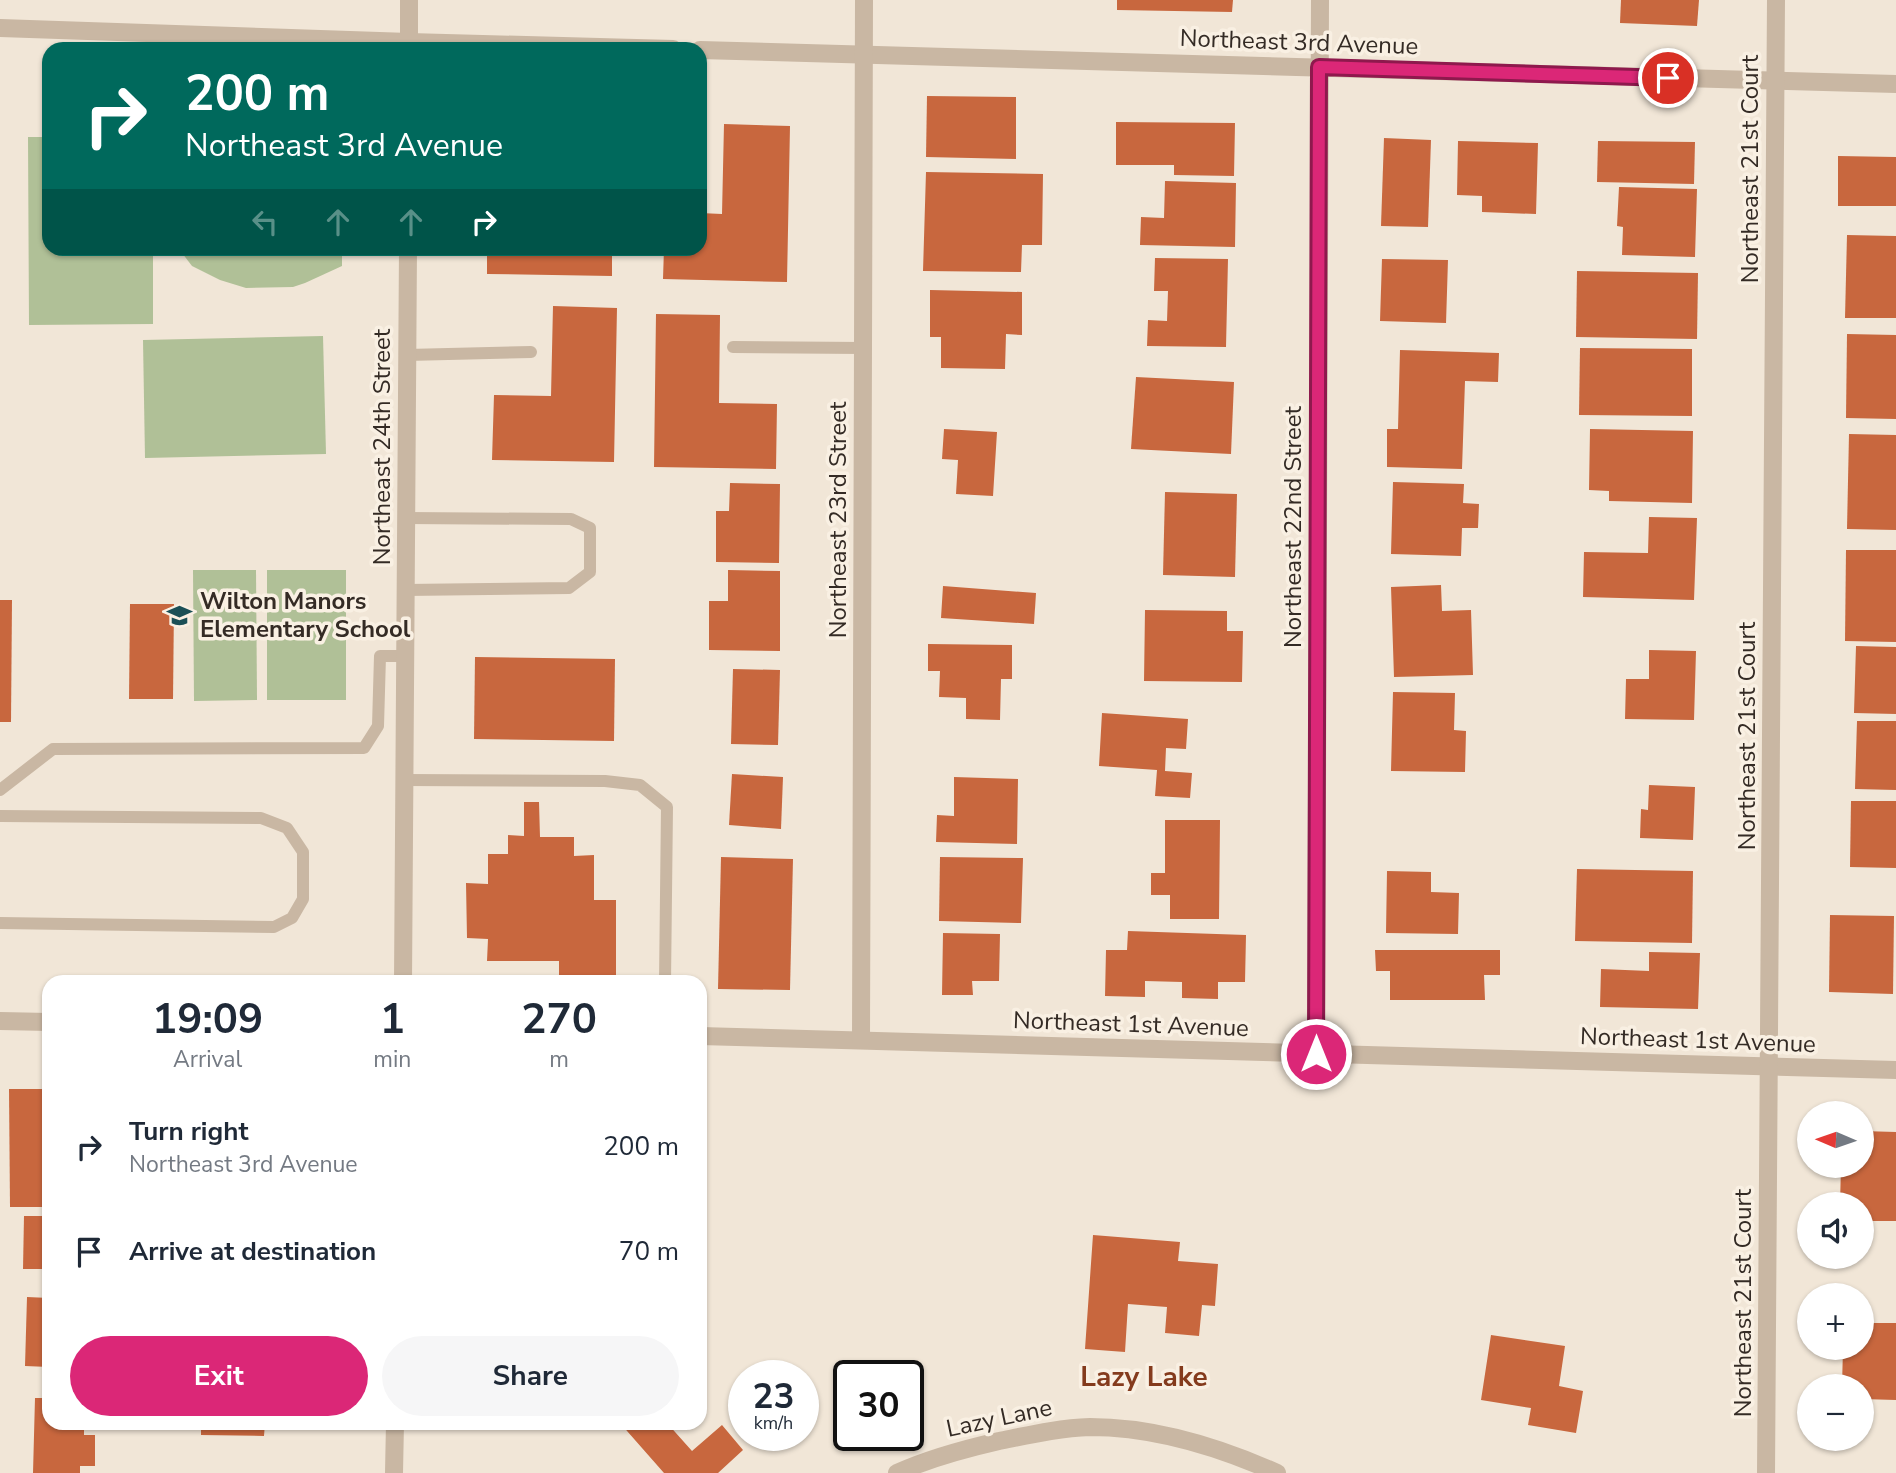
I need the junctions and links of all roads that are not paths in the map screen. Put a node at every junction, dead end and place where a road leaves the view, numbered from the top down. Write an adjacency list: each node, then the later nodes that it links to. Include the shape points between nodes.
1 (409, 0): 7 (street)
2 (864, 0): 9 (street, Northeast 23rd Street)
3 (1320, 0): 10 (street, Northeast 22nd Street)
4 (1776, 0): 11 (street, Northeast 21st Court)
5 (0, 28): 6 (street)
6 (318, 42)
7 (409, 42)
8 (707, 50): 9 (street, Northeast 3rd Avenue)
9 (863, 54): 10 (street, Northeast 3rd Avenue); 15 (street, Northeast 23rd Street)
10 (1319, 67): 11 (street, Northeast 3rd Avenue); 31 (street, Northeast 22nd Street)
11 (1775, 81): 12 (street, Northeast 3rd Avenue); 32 (street, Northeast 21st Court)
12 (1896, 84)
13 (408, 256): 17 (street, Northeast 24th Street)
14 (733, 347): 15 (lane)
15 (863, 348): 30 (street, Northeast 23rd Street)
16 (531, 352): 17 (lane)
17 (407, 355): 18 (street, Northeast 24th Street)
18 (406, 518): 19 (street, Northeast 24th Street); 19 (lane, via 571,519 590,528 590,572 569,588)
19 (405, 590): 20 (street, Northeast 24th Street)
20 (405, 656): 21 (street, Northeast 24th Street); 22 (lane, via 380,656 378,726 365,748 53,749)
21 (404, 779): 25 (street, Northeast 24th Street); 26 (lane, via 605,780 640,785 667,807)
22 (0, 790)
23 (0, 817): 24 (lane, via 261,818 287,828 303,852 303,899 292,918 274,927)
24 (0, 923)
25 (402, 975)
26 (665, 975)
27 (0, 1021): 28 (street)
28 (42, 1022)
29 (707, 1036): 30 (street, Northeast 1st Avenue)
30 (861, 1040): 31 (street, Northeast 1st Avenue)
31 (1316, 1054): 32 (street, Northeast 1st Avenue)
32 (1769, 1067): 33 (street, Northeast 1st Avenue); 38 (street, Northeast 21st Court)
33 (1896, 1070)
34 (395, 1430): 35 (street)
35 (394, 1473)
36 (897, 1473): 37 (street, Lazy Lane, via 972,1447 1088,1427 1178,1439)
37 (1277, 1473)
38 (1766, 1473)

